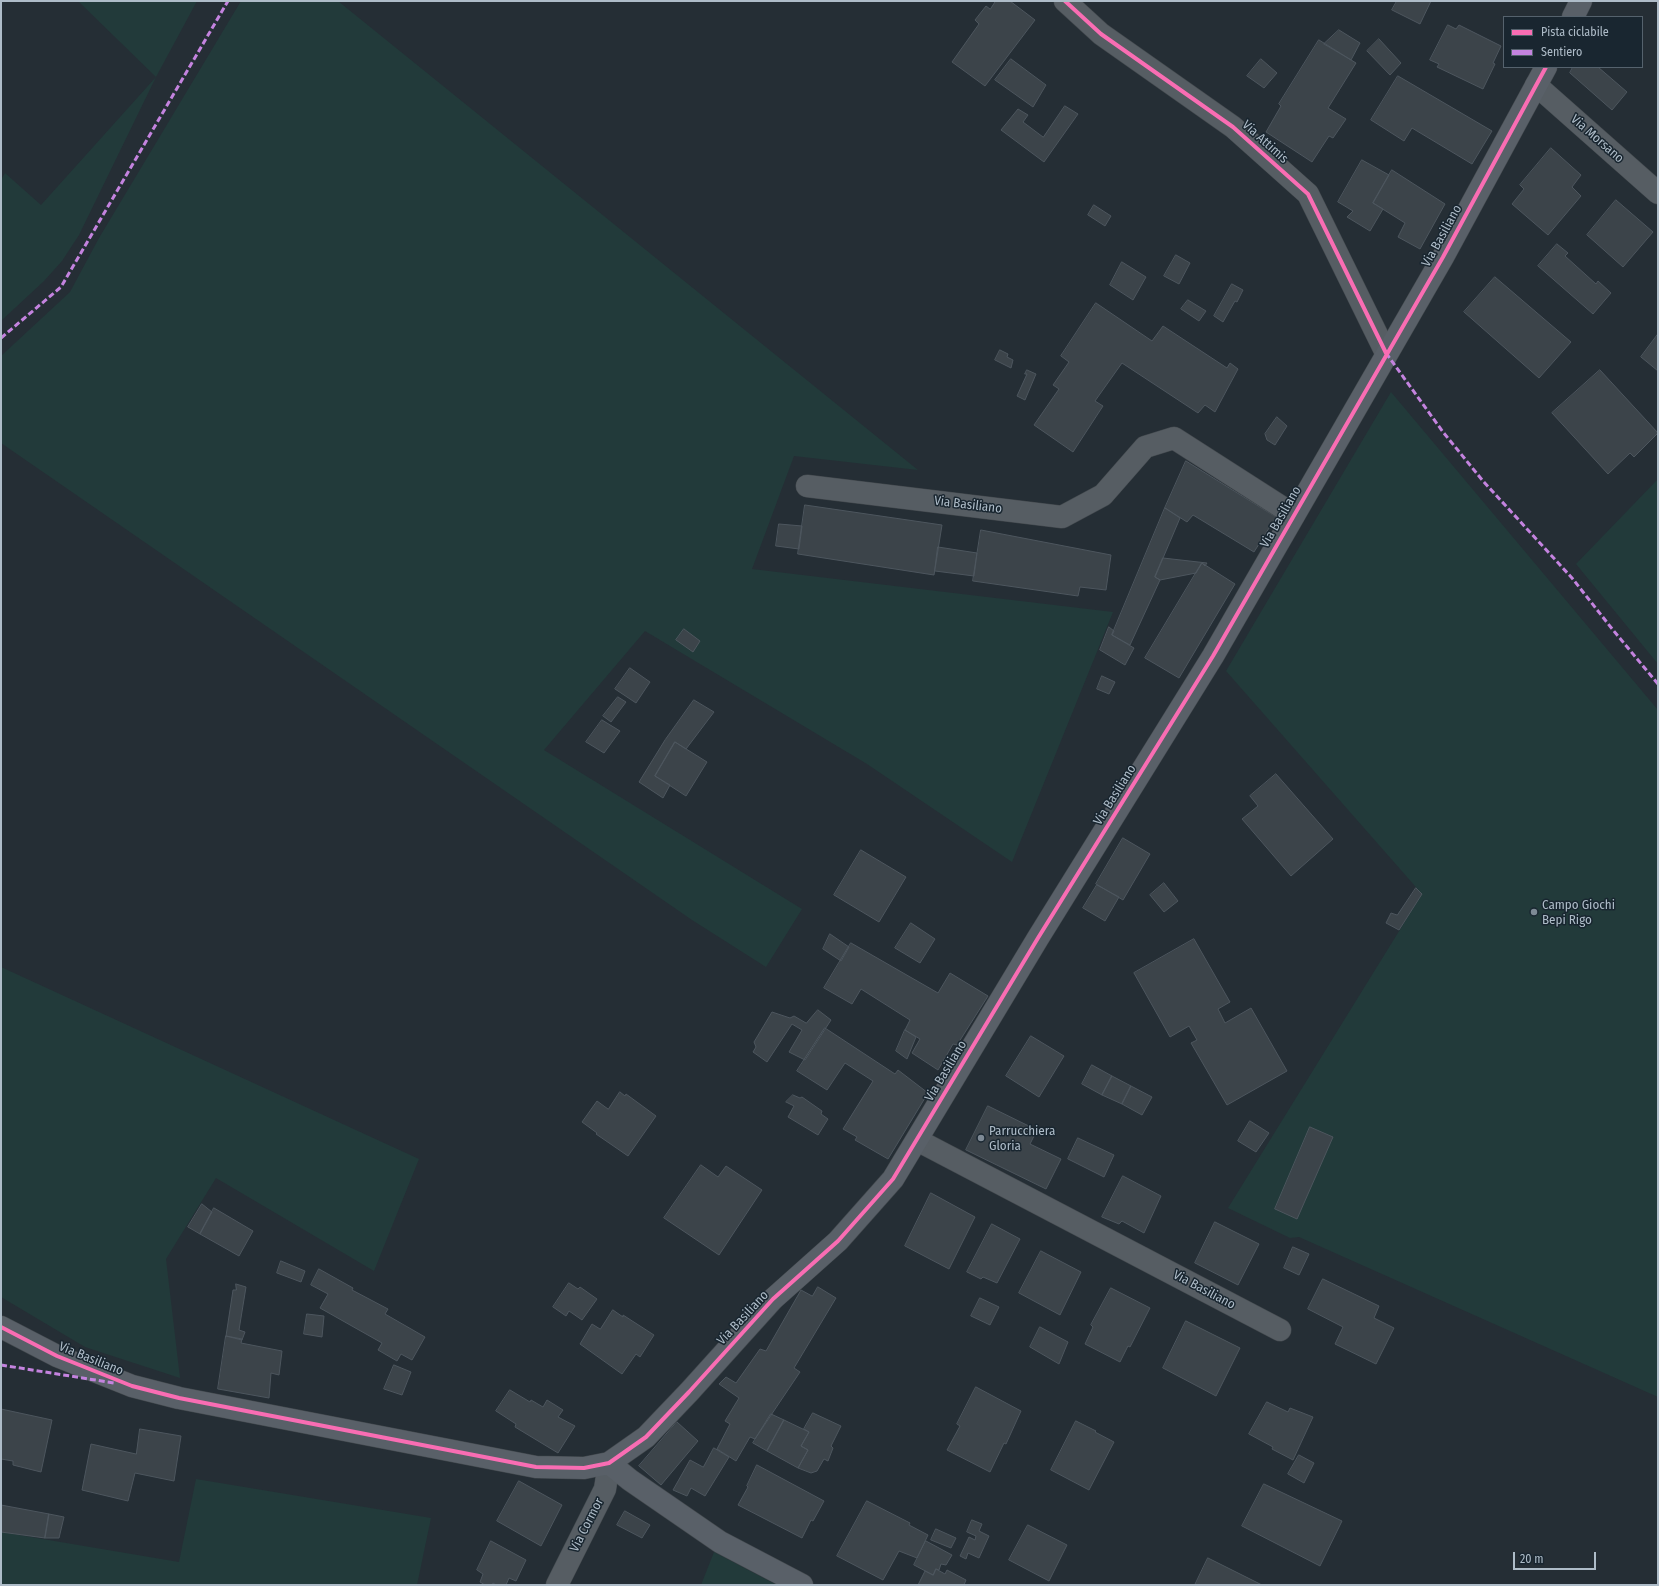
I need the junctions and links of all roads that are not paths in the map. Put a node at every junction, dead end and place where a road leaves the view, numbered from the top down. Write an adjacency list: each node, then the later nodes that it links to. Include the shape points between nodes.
1 (1065, 1): 6 (street, Via Attimis, via 1101,34 1233,127 1308,194)
2 (1581, 1): 3 (street)
3 (1574, 16)
4 (1541, 76): 5 (street, Via Morsano); 6 (street, Via Basiliano, via 1443,257)
5 (1658, 193)
6 (1386, 353): 8 (street, Via Basiliano)
7 (807, 486): 8 (street, Via Basiliano, via 1062,516 1103,495 1145,447 1174,438)
8 (1294, 515): 9 (street, Via Basiliano, via 1213,656 1042,931)
9 (917, 1140): 11 (street, Via Basiliano); 12 (street, Via Basiliano, via 893,1179 838,1241 773,1299 646,1437)
10 (1, 1327): 12 (street, Via Basiliano, via 57,1356 91,1370 132,1386 179,1398 536,1467 584,1468)
11 (1280, 1330)
12 (609, 1463): 13 (street, Via Cormor, via 605,1489); 14 (street, via 720,1542)
13 (557, 1585)
14 (802, 1585)

